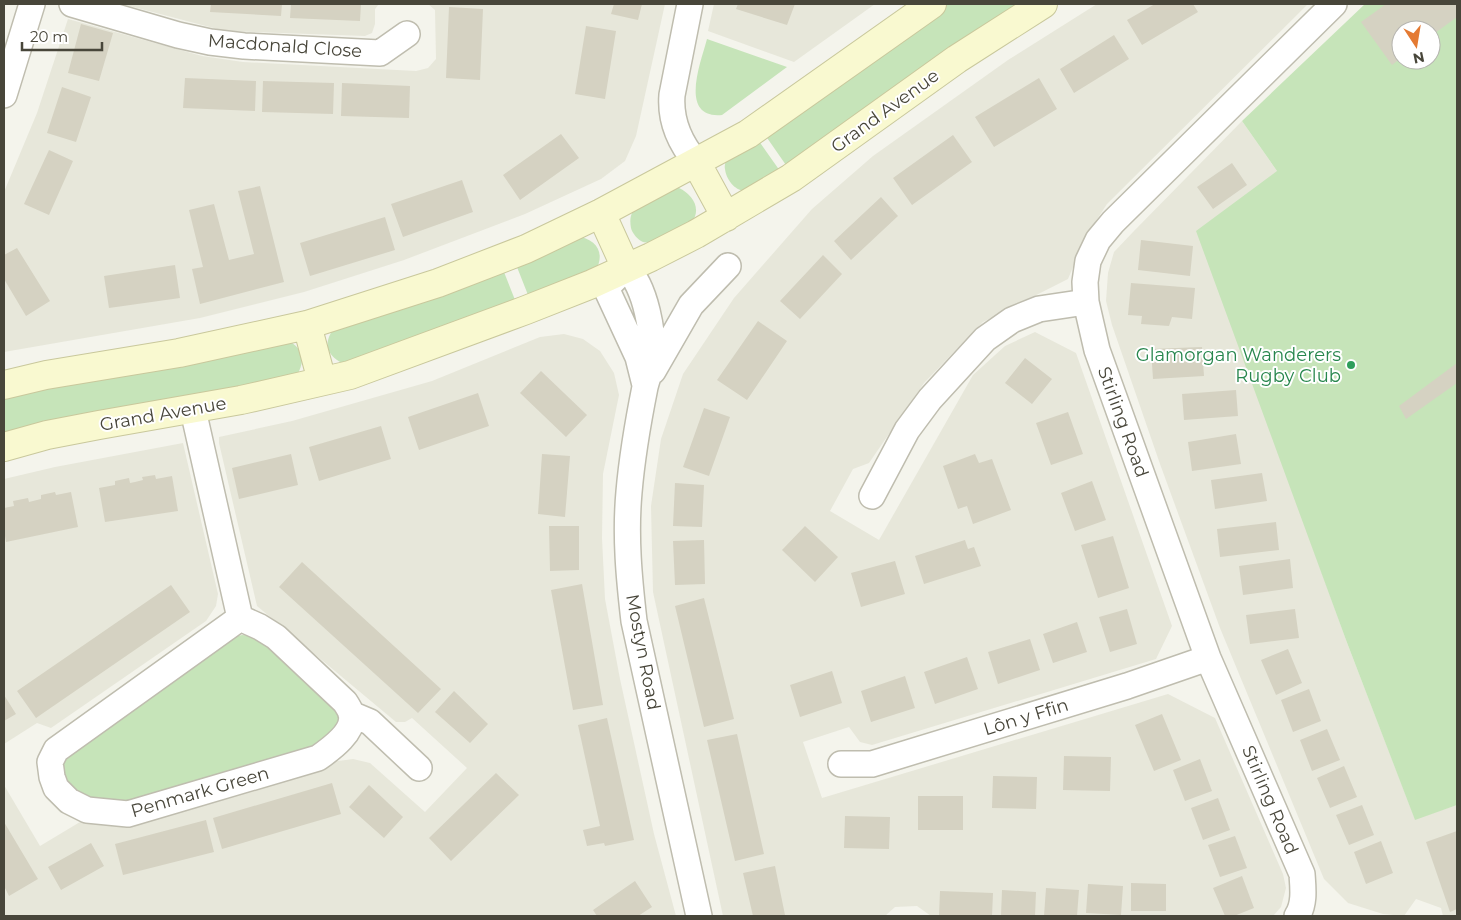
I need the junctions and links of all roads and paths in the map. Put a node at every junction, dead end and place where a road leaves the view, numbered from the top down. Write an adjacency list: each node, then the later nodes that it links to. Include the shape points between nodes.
1 (32, 4): 8 (street)
2 (72, 4): 7 (street, Macdonald Close, via 178,35 244,46 380,53)
3 (690, 4): 9 (street, via 671,106 677,131 688,154)
4 (932, 4): 9 (street, via 748,134)
5 (1043, 4): 11 (street, Grand Avenue, via 957,59 791,178)
6 (1334, 4): 14 (street, Stirling Road, via 1098,240 1088,262)
7 (407, 34)
8 (4, 95)
9 (696, 162): 10 (street); 11 (street)
10 (601, 213): 13 (street); 15 (street, via 505,258)
11 (726, 217): 13 (street, Grand Avenue)
12 (728, 266): 17 (street, Mostyn Road, via 691,305)
13 (626, 268): 16 (street, Grand Avenue, via 420,350 350,375); 17 (street, Mostyn Road, via 634,275 649,320 652,363)
14 (1086, 302): 21 (street, via 1039,309 1012,320 985,339 930,399 907,430); 23 (street, Stirling Road, via 1097,350)
15 (307, 326): 16 (street); 18 (street)
16 (322, 381): 19 (street, Grand Avenue)
17 (645, 384): 28 (street, Mostyn Road, via 629,492 626,535 629,576 634,621)
18 (4, 385)
19 (193, 410): 20 (street, Grand Avenue, via 47,435); 22 (street)
20 (4, 447)
21 (872, 496)
22 (240, 618): 24 (street, via 276,637 345,702); 24 (street, Penmark Green, via 56,750 50,762 56,788 87,810 128,814 318,758 350,727)
23 (1208, 658): 25 (street, Lôn y Ffin, via 872,764); 27 (street, Stirling Road, via 1302,874)
24 (351, 714): 26 (street, via 370,722)
25 (841, 764)
26 (419, 768)
27 (1304, 915)
28 (699, 916)

